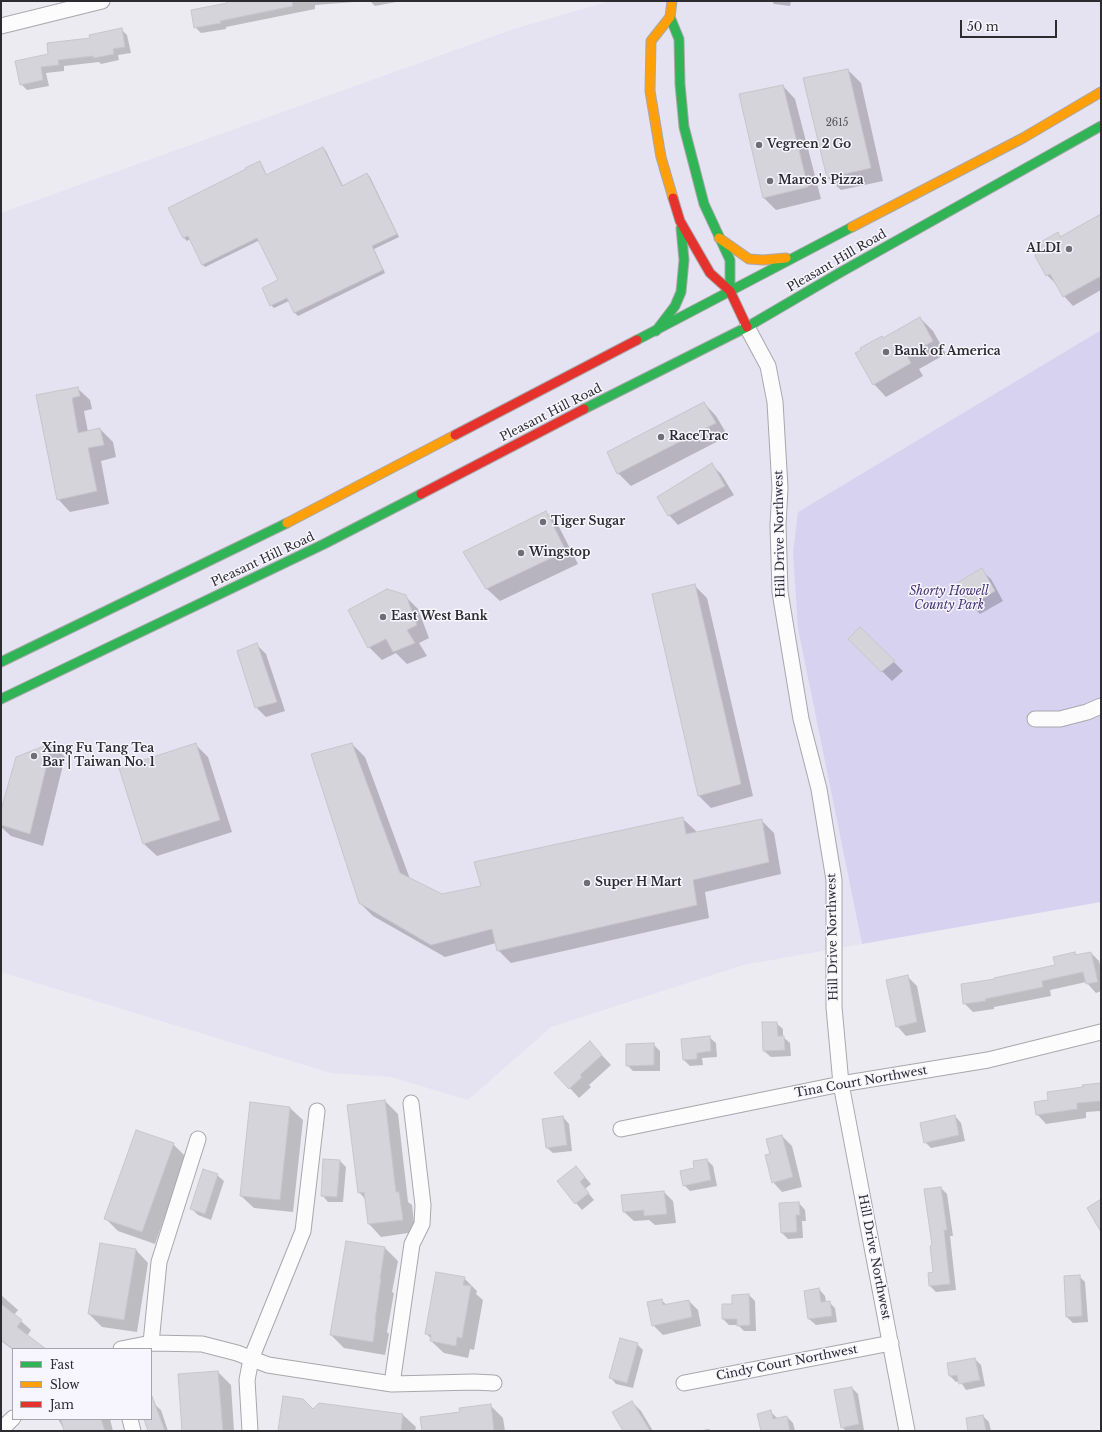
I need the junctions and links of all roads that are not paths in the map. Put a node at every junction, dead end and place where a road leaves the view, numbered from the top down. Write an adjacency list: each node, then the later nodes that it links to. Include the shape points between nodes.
1 (102, 1): 4 (street)
2 (672, 1): 3 (main road)
3 (670, 16): 7 (main road, via 651,41 650,91 661,157); 8 (main road, via 679,39 684,127 704,204)
4 (1, 26)
5 (1101, 92): 9 (main road, Pleasant Hill Road, via 1023,138)
6 (1101, 126): 11 (main road, Pleasant Hill Road)
7 (680, 222): 10 (main road, via 710,273); 12 (main road, via 684,260 681,292 675,306)
8 (719, 238): 9 (main road, via 749,258); 10 (main road, via 730,260)
9 (793, 258): 10 (main road, Pleasant Hill Road)
10 (730, 291): 11 (main road); 12 (main road, Pleasant Hill Road)
11 (747, 327): 14 (main road, Pleasant Hill Road, via 324,544); 18 (street, Hill Drive Northwest, via 768,366 775,402 780,488 780,592 801,719 819,789 834,880 834,1007)
12 (656, 331): 13 (main road, Pleasant Hill Road, via 312,512)
13 (1, 662)
14 (1, 699)
15 (1101, 706): 16 (street, via 1060,719)
16 (1035, 719)
17 (1101, 1032): 18 (street, Tina Court Northwest, via 988,1060)
18 (841, 1084): 21 (street, Tina Court Northwest); 24 (street, Hill Drive Northwest)
19 (411, 1103): 29 (street, via 423,1205 422,1224 412,1244)
20 (317, 1111): 26 (street, via 303,1231)
21 (621, 1129)
22 (198, 1139): 23 (street, via 159,1262)
23 (151, 1343): 25 (street); 26 (street, via 202,1344)
24 (890, 1343): 28 (street, Cindy Court Northwest); 35 (street, Hill Drive Northwest)
25 (126, 1348)
26 (251, 1359): 29 (street, via 268,1365); 34 (street, via 247,1380)
27 (494, 1383): 29 (street)
28 (684, 1383)
29 (392, 1384)
30 (12, 1419): 32 (street)
31 (130, 1420): 33 (street)
32 (1, 1430)
33 (133, 1431)
34 (250, 1431)
35 (907, 1431)

